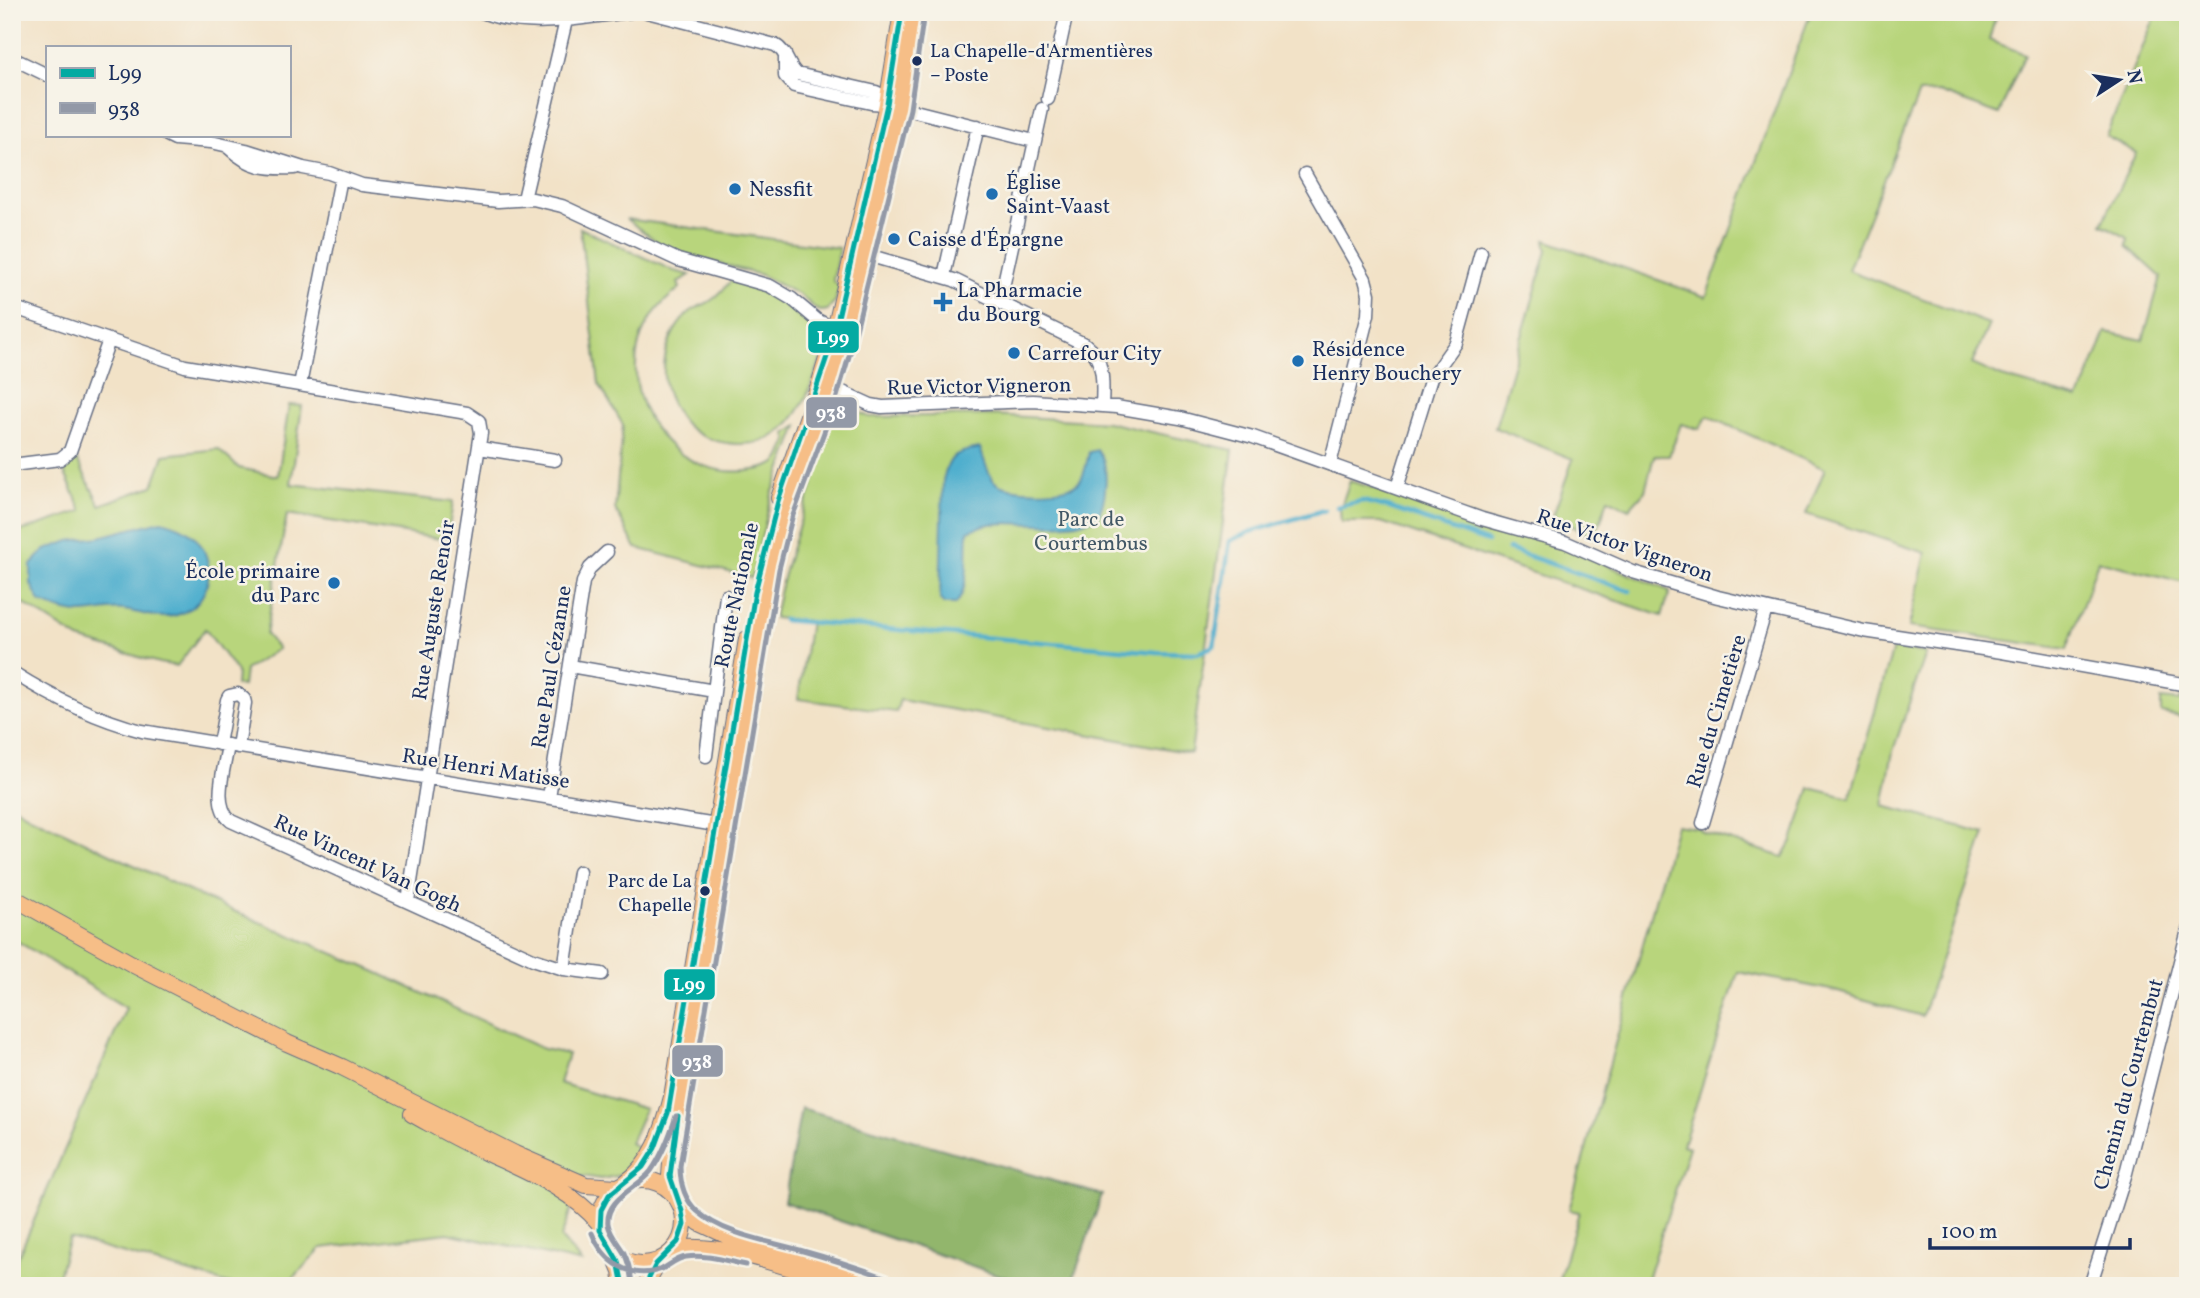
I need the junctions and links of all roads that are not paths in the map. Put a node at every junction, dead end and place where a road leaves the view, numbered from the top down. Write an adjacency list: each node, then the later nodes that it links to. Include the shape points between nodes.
1 (482, 12): 7 (street, via 514,20)
2 (630, 12): 7 (street)
3 (647, 12): 10 (street, via 780,48 785,54 785,76 794,86)
4 (902, 12): 10 (main road, Route Nationale)
5 (915, 12): 10 (main road, Route Nationale)
6 (1067, 12): 14 (street)
7 (567, 17): 17 (street)
8 (13, 57): 9 (street)
9 (46, 74)
10 (894, 106): 11 (street); 19 (main road, Route Nationale)
11 (978, 126): 14 (street); 20 (street)
12 (169, 136): 13 (street)
13 (205, 138): 16 (street)
14 (1034, 141): 21 (street)
15 (1306, 174): 30 (street, via 1369,294 1368,315)
16 (341, 178): 17 (street, via 398,190 506,202); 26 (street)
17 (524, 199): 23 (street, via 562,205 678,260 770,286)
18 (1481, 252): 32 (street, via 1456,343 1431,378)
19 (860, 253): 20 (street, Rue Victor Vigneron); 23 (main road, Route Nationale)
20 (944, 276): 21 (street, Rue Victor Vigneron)
21 (1000, 301): 27 (street, Rue Victor Vigneron, via 1091,349 1101,369)
22 (12, 307): 24 (street, Rue Auguste Renoir)
23 (840, 332): 25 (main road, Route Nationale)
24 (110, 340): 26 (street, Rue Auguste Renoir, via 186,366); 31 (street, via 70,451 60,459)
25 (825, 384): 27 (street, Rue Victor Vigneron, via 882,407 1006,400); 45 (main road, Route Nationale, via 770,567)
26 (300, 385): 28 (street, Rue Auguste Renoir, via 467,413 476,417 481,427)
27 (1102, 406): 30 (street, Rue Victor Vigneron, via 1216,426)
28 (479, 448): 29 (street); 42 (street, Rue Auguste Renoir)
29 (555, 460)
30 (1330, 464): 32 (street, Rue Victor Vigneron)
31 (12, 466)
32 (1397, 488): 35 (street, Rue Victor Vigneron, via 1482,519 1565,542 1649,578)
33 (607, 552): 36 (street, Rue Paul Cézanne, via 583,582)
34 (726, 596): 39 (street)
35 (1766, 609): 38 (street, Rue Victor Vigneron, via 1885,635); 44 (street, Rue du Cimetière)
36 (570, 666): 39 (street); 43 (street, Rue Paul Cézanne)
37 (12, 672): 40 (street, Rue Henri Matisse, via 63,702 102,718 142,731)
38 (2188, 685)
39 (714, 691): 41 (street)
40 (229, 745): 42 (street, Rue Henri Matisse); 48 (street, Rue Vincent Van Gogh, via 220,799 225,816)
41 (706, 756)
42 (426, 778): 43 (street, Rue Henri Matisse); 48 (street, Rue Auguste Renoir)
43 (549, 797): 45 (street, Rue Henri Matisse)
44 (1703, 823)
45 (722, 826): 53 (main road, Route Nationale, via 668,1113 644,1166); 54 (main road, Route Nationale, via 672,1151 670,1175)
46 (579, 872): 50 (street)
47 (12, 897): 52 (main road)
48 (408, 901): 50 (street, Rue Vincent Van Gogh)
49 (2188, 930): 63 (street, Chemin du Courtembut, via 2126,1173)
50 (564, 969): 51 (street, Rue Vincent Van Gogh)
51 (602, 974)
52 (304, 1051): 53 (main road, via 574,1180 597,1187); 55 (main road, via 340,1075 546,1181)
53 (621, 1185): 54 (main road, via 640,1179 656,1181); 55 (main road, via 607,1197)
54 (679, 1203): 56 (main road, via 684,1227); 62 (main road, via 700,1223 741,1242)
55 (600, 1224): 57 (main road)
56 (674, 1249): 58 (main road); 61 (main road, via 702,1248 742,1256)
57 (614, 1254): 58 (main road, via 636,1264); 59 (main road)
58 (660, 1260): 60 (main road)
59 (623, 1286)
60 (645, 1286)
61 (846, 1286)
62 (884, 1286)
63 (2090, 1286)

